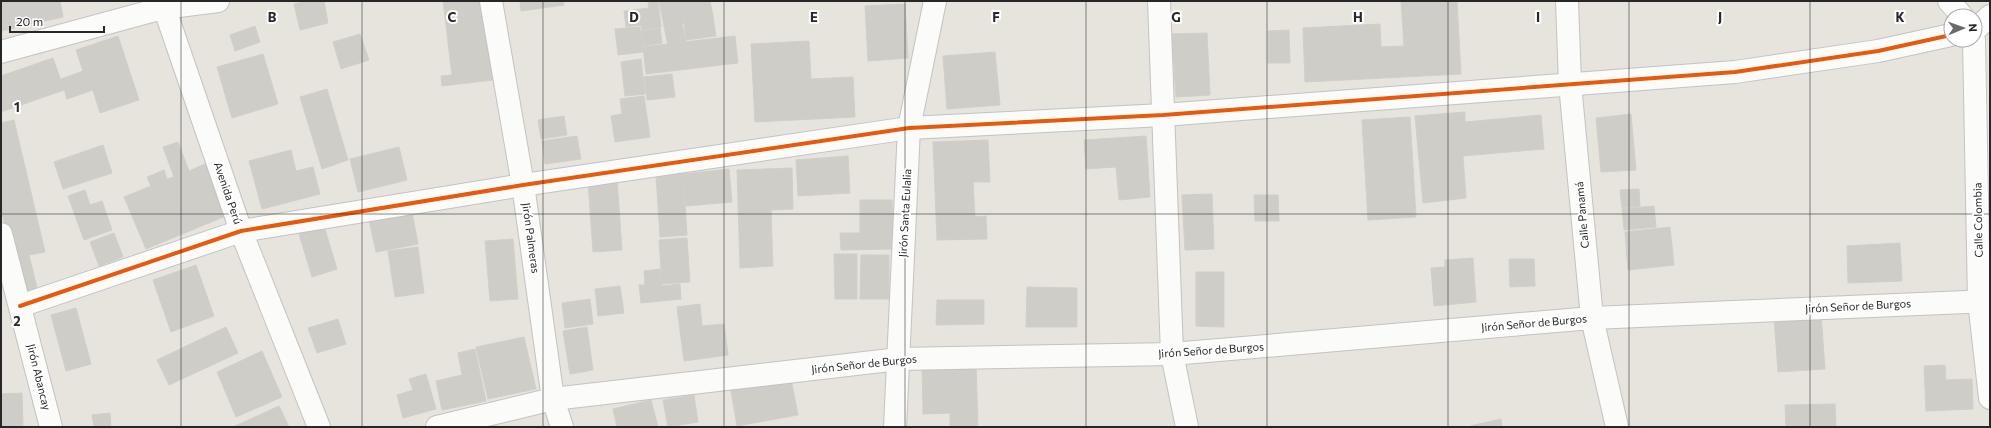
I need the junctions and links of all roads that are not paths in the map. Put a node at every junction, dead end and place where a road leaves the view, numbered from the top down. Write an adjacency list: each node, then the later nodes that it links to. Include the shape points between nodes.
1 (218, 1): 6 (street)
2 (491, 1): 13 (street, Jirón Palmeras)
3 (935, 1): 12 (street, Jirón Santa Eulalia)
4 (1159, 1): 11 (street)
5 (1567, 1): 10 (street, Calle Panamá)
6 (162, 4): 9 (street); 14 (street, Avenida Perú)
7 (1943, 37): 10 (street, via 1878,51 1735,72)
8 (1974, 48): 16 (street, Calle Colombia)
9 (1, 52)
10 (1570, 84): 11 (street); 18 (street, Calle Panamá)
11 (1163, 115): 12 (street); 19 (street)
12 (909, 128): 13 (street); 20 (street, Jirón Santa Eulalia)
13 (523, 185): 14 (street); 22 (street, Jirón Palmeras)
14 (241, 231): 17 (street); 24 (street, Avenida Perú)
15 (1, 234): 17 (street, Jirón Abancay)
16 (1985, 301): 18 (street, Jirón Señor de Burgos); 21 (street, Calle Colombia)
17 (20, 306): 23 (street, Jirón Abancay)
18 (1592, 318): 19 (street, Jirón Señor de Burgos); 29 (street, Calle Panamá)
19 (1172, 354): 20 (street, Jirón Señor de Burgos); 28 (street)
20 (899, 359): 22 (street, Jirón Señor de Burgos); 27 (street, Jirón Santa Eulalia)
21 (1990, 398)
22 (553, 399): 25 (street, Jirón Señor de Burgos); 26 (street, Jirón Palmeras)
23 (51, 427)
24 (319, 427)
25 (437, 427)
26 (562, 427)
27 (895, 427)
28 (1187, 427)
29 (1617, 427)

